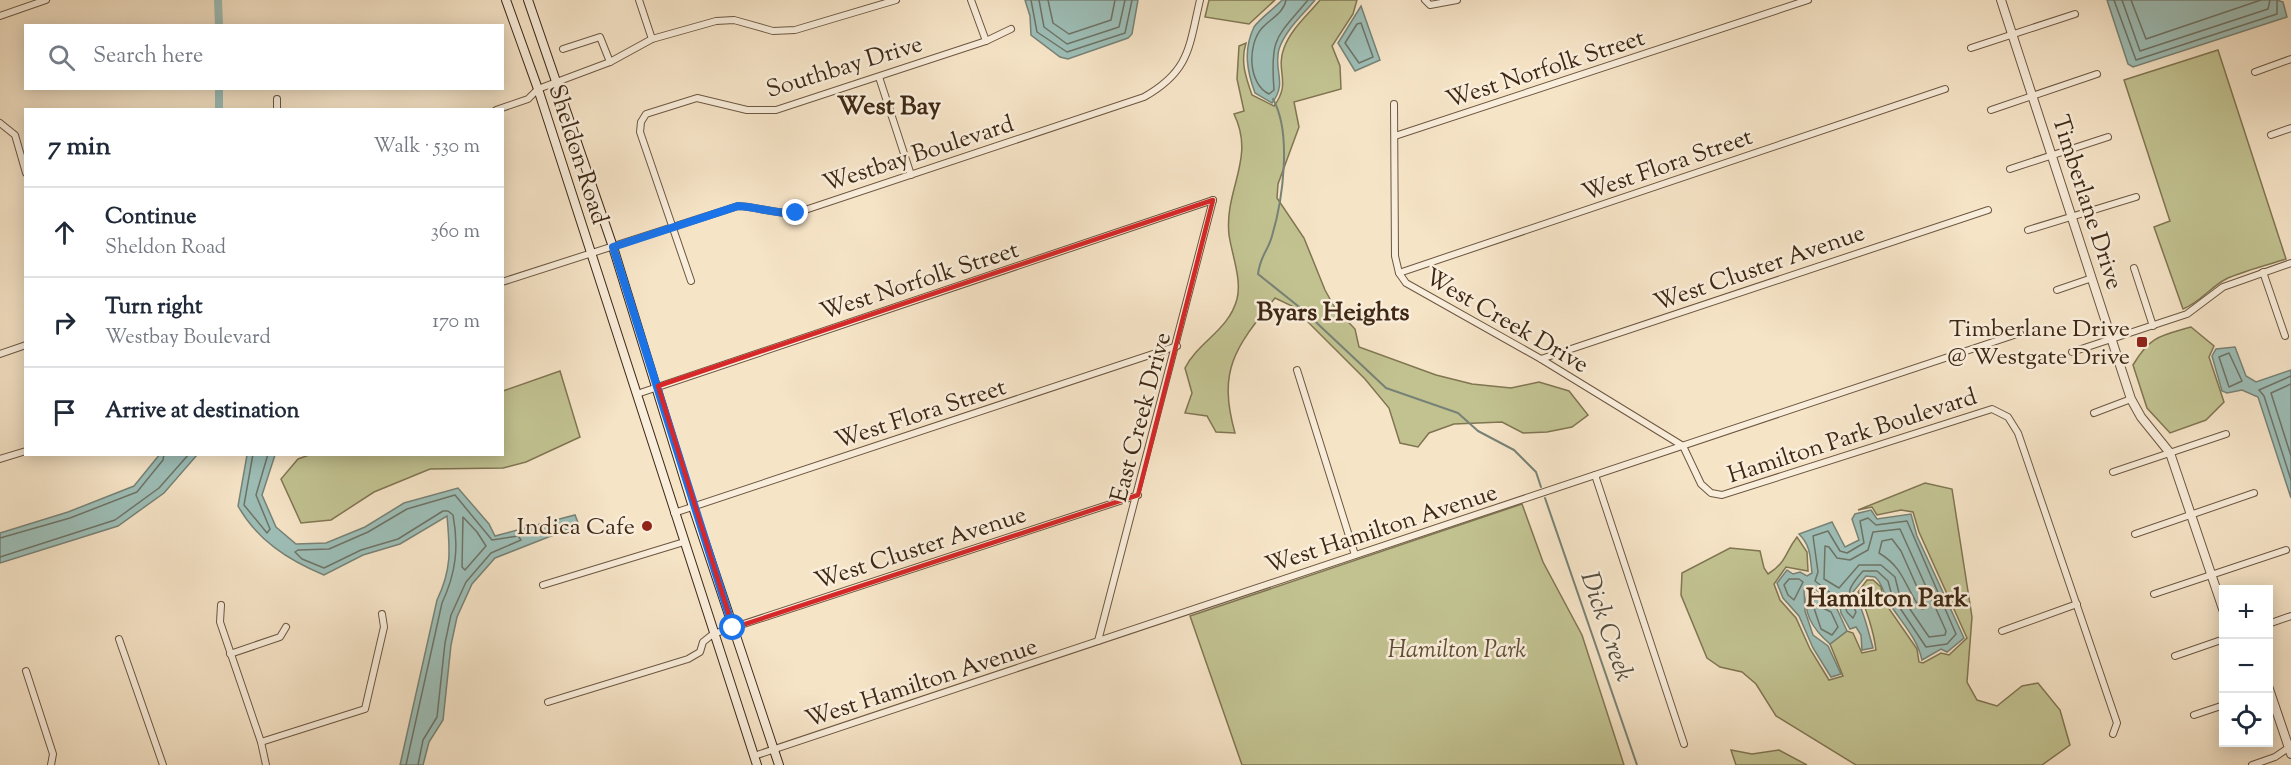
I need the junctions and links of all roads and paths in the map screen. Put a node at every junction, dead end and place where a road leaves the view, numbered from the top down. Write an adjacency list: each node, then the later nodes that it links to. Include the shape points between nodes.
1 (46, 0): 13 (street)
2 (506, 0): 26 (main road, Sheldon Road)
3 (528, 0): 25 (main road, Sheldon Road)
4 (639, 0): 16 (street)
5 (896, 0): 16 (street, via 795,30 773,31 734,20 716,21)
6 (971, 0): 17 (street)
7 (1200, 0): 42 (street, Westbay Boulevard, via 1187,52 1179,70 1166,84 1144,97)
8 (1425, 0): 9 (street, via 1430,5)
9 (1457, 0)
10 (1808, 0): 37 (street, West Norfolk Street)
11 (2001, 0): 15 (street, Timberlane Drive)
12 (2074, 14): 15 (street)
13 (0, 16)
14 (1011, 29): 17 (street, Southbay Drive)
15 (2012, 35): 18 (street); 28 (street, Timberlane Drive)
16 (652, 39): 21 (street)
17 (986, 41): 24 (street, Southbay Drive)
18 (1971, 48)
19 (563, 49): 21 (street, via 600,37)
20 (2291, 59): 22 (street)
21 (610, 62): 25 (street)
22 (2254, 72)
23 (2097, 74): 28 (street)
24 (879, 77): 42 (street); 47 (street, Southbay Drive, via 776,110 747,110 697,98 646,114 640,132)
25 (557, 83): 26 (street); 49 (main road, Sheldon Road)
26 (538, 89): 32 (street, via 528,99); 50 (main road, Sheldon Road)
27 (1945, 89): 53 (street, West Flora Street)
28 (2032, 96): 33 (street); 39 (street, Timberlane Drive)
29 (277, 99): 31 (street)
30 (1394, 105): 37 (street, West Creek Drive)
31 (277, 108)
32 (502, 108)
33 (1991, 110)
34 (0, 123): 40 (street, via 15,135)
35 (2291, 128): 36 (street)
36 (2271, 135)
37 (1395, 136): 53 (street, West Creek Drive, via 1395,256)
38 (2108, 137): 39 (street)
39 (2052, 156): 41 (street); 46 (street, Timberlane Drive)
40 (24, 166)
41 (2010, 169)
42 (912, 175): 47 (street, Westbay Boulevard, via 796,213 777,214 738,206)
43 (2136, 196): 46 (street)
44 (1214, 200): 64 (street, East Creek Drive); 69 (street, West Norfolk Street)
45 (1988, 210): 67 (street, West Cluster Avenue)
46 (2072, 217): 48 (street); 55 (street, Timberlane Drive)
47 (672, 227): 49 (street, Westbay Boulevard); 57 (street, Southbay Drive)
48 (2028, 231)
49 (613, 247): 50 (street, Westbay Boulevard); 69 (main road, Sheldon Road)
50 (590, 253): 56 (street, Westbay Boulevard); 70 (main road, Sheldon Road)
51 (2291, 263): 54 (street)
52 (2134, 268): 59 (street)
53 (1399, 273): 67 (street, West Creek Drive, via 1416,291)
54 (2263, 273): 59 (street, via 2223,287 2187,314); 61 (street)
55 (2092, 278): 58 (street); 62 (street, Timberlane Drive)
56 (504, 281)
57 (691, 281)
58 (2057, 290)
59 (2153, 326): 62 (street)
60 (2020, 333): 74 (street, West Hamilton Avenue)
61 (2285, 336)
62 (2112, 339): 65 (street); 71 (street, Timberlane Drive)
63 (24, 346): 66 (street)
64 (1177, 346): 81 (street, East Creek Drive); 82 (street, West Flora Street)
65 (2072, 352)
66 (0, 354)
67 (1541, 359): 74 (street, West Creek Drive)
68 (1297, 370): 88 (street)
69 (658, 386): 70 (street, West Norfolk Street); 82 (main road, Sheldon Road)
70 (637, 394): 83 (main road, Sheldon Road)
71 (2131, 399): 72 (street); 76 (street, Timberlane Drive)
72 (2094, 413)
73 (2226, 434): 76 (street)
74 (1683, 446): 79 (street, West Hamilton Avenue); 93 (street, Hamilton Park Boulevard, via 1701,484 1722,495 1992,409 2008,417 2018,433)
75 (24, 452): 77 (street)
76 (2170, 453): 78 (street); 84 (street, Timberlane Drive)
77 (0, 459)
78 (2113, 472)
79 (1595, 475): 88 (street, West Hamilton Avenue); 114 (street)
80 (2254, 493): 84 (street)
81 (1137, 495): 99 (street, West Cluster Avenue); 104 (street, East Creek Drive)
82 (693, 507): 83 (street, West Flora Street); 99 (main road, Sheldon Road)
83 (674, 513): 86 (main road, Sheldon Road)
84 (2191, 514): 85 (street); 89 (street, Timberlane Drive)
85 (2135, 534)
86 (684, 542): 90 (street); 101 (main road, Sheldon Road)
87 (2286, 550): 89 (street)
88 (1355, 555): 104 (street, West Hamilton Avenue)
89 (2210, 575): 91 (street); 92 (street, Timberlane Drive)
90 (543, 585)
91 (2154, 594)
92 (2219, 601)
93 (2077, 604): 100 (street); 112 (street, Hamilton Park Boulevard, via 2117,723)
94 (221, 605): 105 (street, via 220,622)
95 (382, 614): 113 (street, via 384,627 365,709)
96 (2291, 616): 97 (street)
97 (2273, 622)
98 (286, 627): 105 (street, via 280,637)
99 (733, 628): 101 (street, West Cluster Avenue); 116 (main road, Sheldon Road)
100 (2002, 631)
101 (713, 634): 109 (street, via 703,642 700,652 688,659); 117 (main road, Sheldon Road)
102 (119, 639): 119 (street)
103 (2219, 640): 106 (street)
104 (1098, 641): 116 (street, West Hamilton Avenue)
105 (230, 654): 113 (street)
106 (2175, 656)
107 (26, 671): 118 (street, via 53,754)
108 (2270, 693): 115 (street)
109 (548, 702)
110 (2219, 706): 111 (street)
111 (2194, 715)
112 (2113, 734)
113 (261, 742): 120 (street)
114 (1684, 744)
115 (2290, 749): 122 (street)
116 (774, 750): 117 (street, West Hamilton Avenue); 121 (main road, Sheldon Road)
117 (756, 761)
118 (51, 765)
119 (163, 765)
120 (266, 765)
121 (779, 765)
122 (2252, 765)

